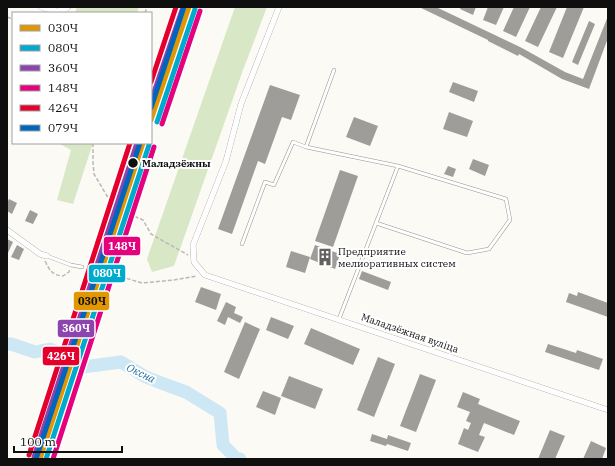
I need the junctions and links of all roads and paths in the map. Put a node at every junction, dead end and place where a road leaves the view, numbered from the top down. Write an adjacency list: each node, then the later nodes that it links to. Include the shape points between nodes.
1 (41, 7): 3 (street, via 56,12)
2 (279, 7): 17 (street, via 241,104 226,162 193,245)
3 (66, 9)
4 (334, 70): 8 (lane)
5 (152, 72): 6 (path)
6 (169, 79)
7 (93, 144): 11 (path, via 94,174 107,196)
8 (306, 147): 9 (lane); 14 (lane, via 293,142 274,185 265,182)
9 (398, 166): 12 (lane); 12 (lane, via 506,199 510,220 489,249 466,253)
10 (119, 196): 17 (path, via 129,200 124,214 143,220 151,234)
11 (117, 201)
12 (376, 223): 21 (lane)
13 (7, 230): 15 (street)
14 (242, 244)
15 (40, 254): 16 (street); 18 (path, via 56,275 63,276 69,272)
16 (47, 256): 18 (lane)
17 (194, 258): 20 (street, via 194,262)
18 (71, 265): 19 (lane)
19 (82, 267): 20 (path, via 142,283)
20 (205, 275): 21 (street, Маладзёжная вуліца)
21 (339, 319): 22 (street, Маладзёжная вуліца)
22 (608, 410)

